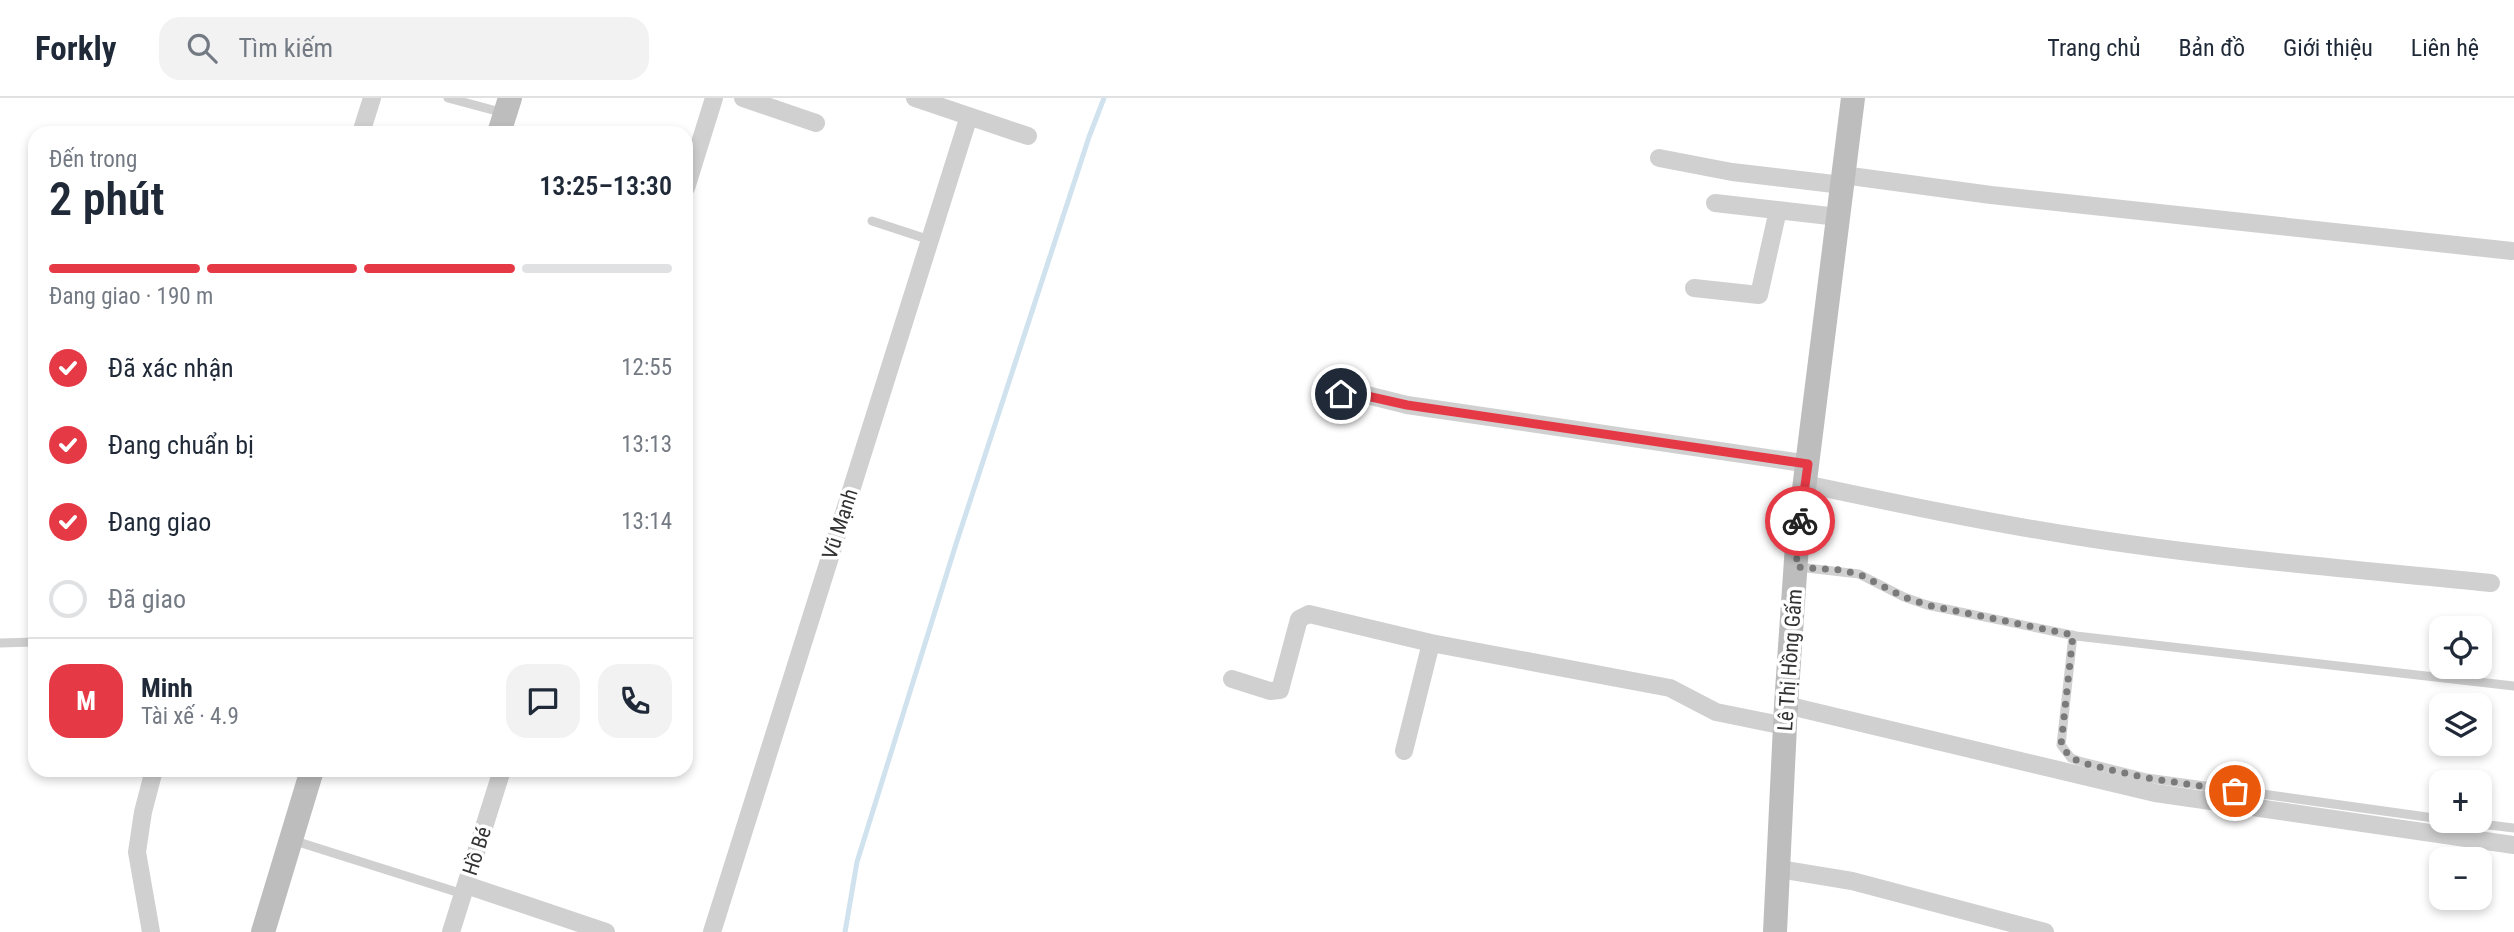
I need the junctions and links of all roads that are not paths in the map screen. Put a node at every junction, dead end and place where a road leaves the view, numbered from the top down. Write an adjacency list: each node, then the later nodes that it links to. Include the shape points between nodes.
1 (372, 98): 10 (street)
2 (448, 98): 7 (lane)
3 (714, 98): 13 (street)
4 (743, 98): 9 (street)
5 (915, 98): 8 (street)
6 (1853, 98): 14 (main road, Lê Thị Hồng Gấm)
7 (505, 115)
8 (969, 117): 11 (street); 19 (street, Vũ Mạnh)
9 (816, 123)
10 (363, 126)
11 (1028, 136)
12 (1659, 158): 14 (street, via 1732,172)
13 (693, 166)
14 (1843, 180): 17 (main road, Lê Thị Hồng Gấm); 20 (street)
15 (1715, 203): 16 (street)
16 (1778, 210): 17 (street); 21 (street, via 1759,295)
17 (1838, 217): 23 (main road, Lê Thị Hồng Gấm)
18 (872, 221): 19 (lane)
19 (930, 240): 48 (street, Vũ Mạnh)
20 (2512, 251)
21 (1694, 288)
22 (1341, 394): 23 (street)
23 (1807, 474): 24 (main road, Lê Thị Hồng Gấm); 25 (street, via 2010,525 2079,537)
24 (1796, 567): 26 (lane, via 1859,574 1927,605); 32 (main road, Lê Thị Hồng Gấm)
25 (2491, 583)
26 (2073, 635): 31 (lane); 37 (lane, via 2061,745 2071,758 2147,778)
27 (28, 642): 28 (lane)
28 (0, 643)
29 (1430, 643): 30 (street, via 1303,615 1280,690); 32 (street, via 1671,688 1716,712); 33 (street)
30 (1232, 680)
31 (2514, 686)
32 (1786, 715): 41 (street, via 2155,793); 42 (main road, Lê Thị Hồng Gấm)
33 (1404, 751)
34 (153, 777): 44 (street, via 137,852)
35 (310, 777): 40 (main road)
36 (500, 777): 43 (street, Hồ Bé)
37 (2429, 817)
38 (2492, 825): 39 (lane)
39 (2514, 828)
40 (291, 840): 43 (lane); 45 (main road)
41 (2514, 845)
42 (1779, 869): 49 (main road, Lê Thị Hồng Gấm); 50 (street, via 1852,881)
43 (465, 889): 46 (street, Hồ Bé); 47 (street)
44 (151, 932)
45 (263, 932)
46 (451, 932)
47 (606, 932)
48 (712, 932)
49 (1775, 932)
50 (2045, 932)

